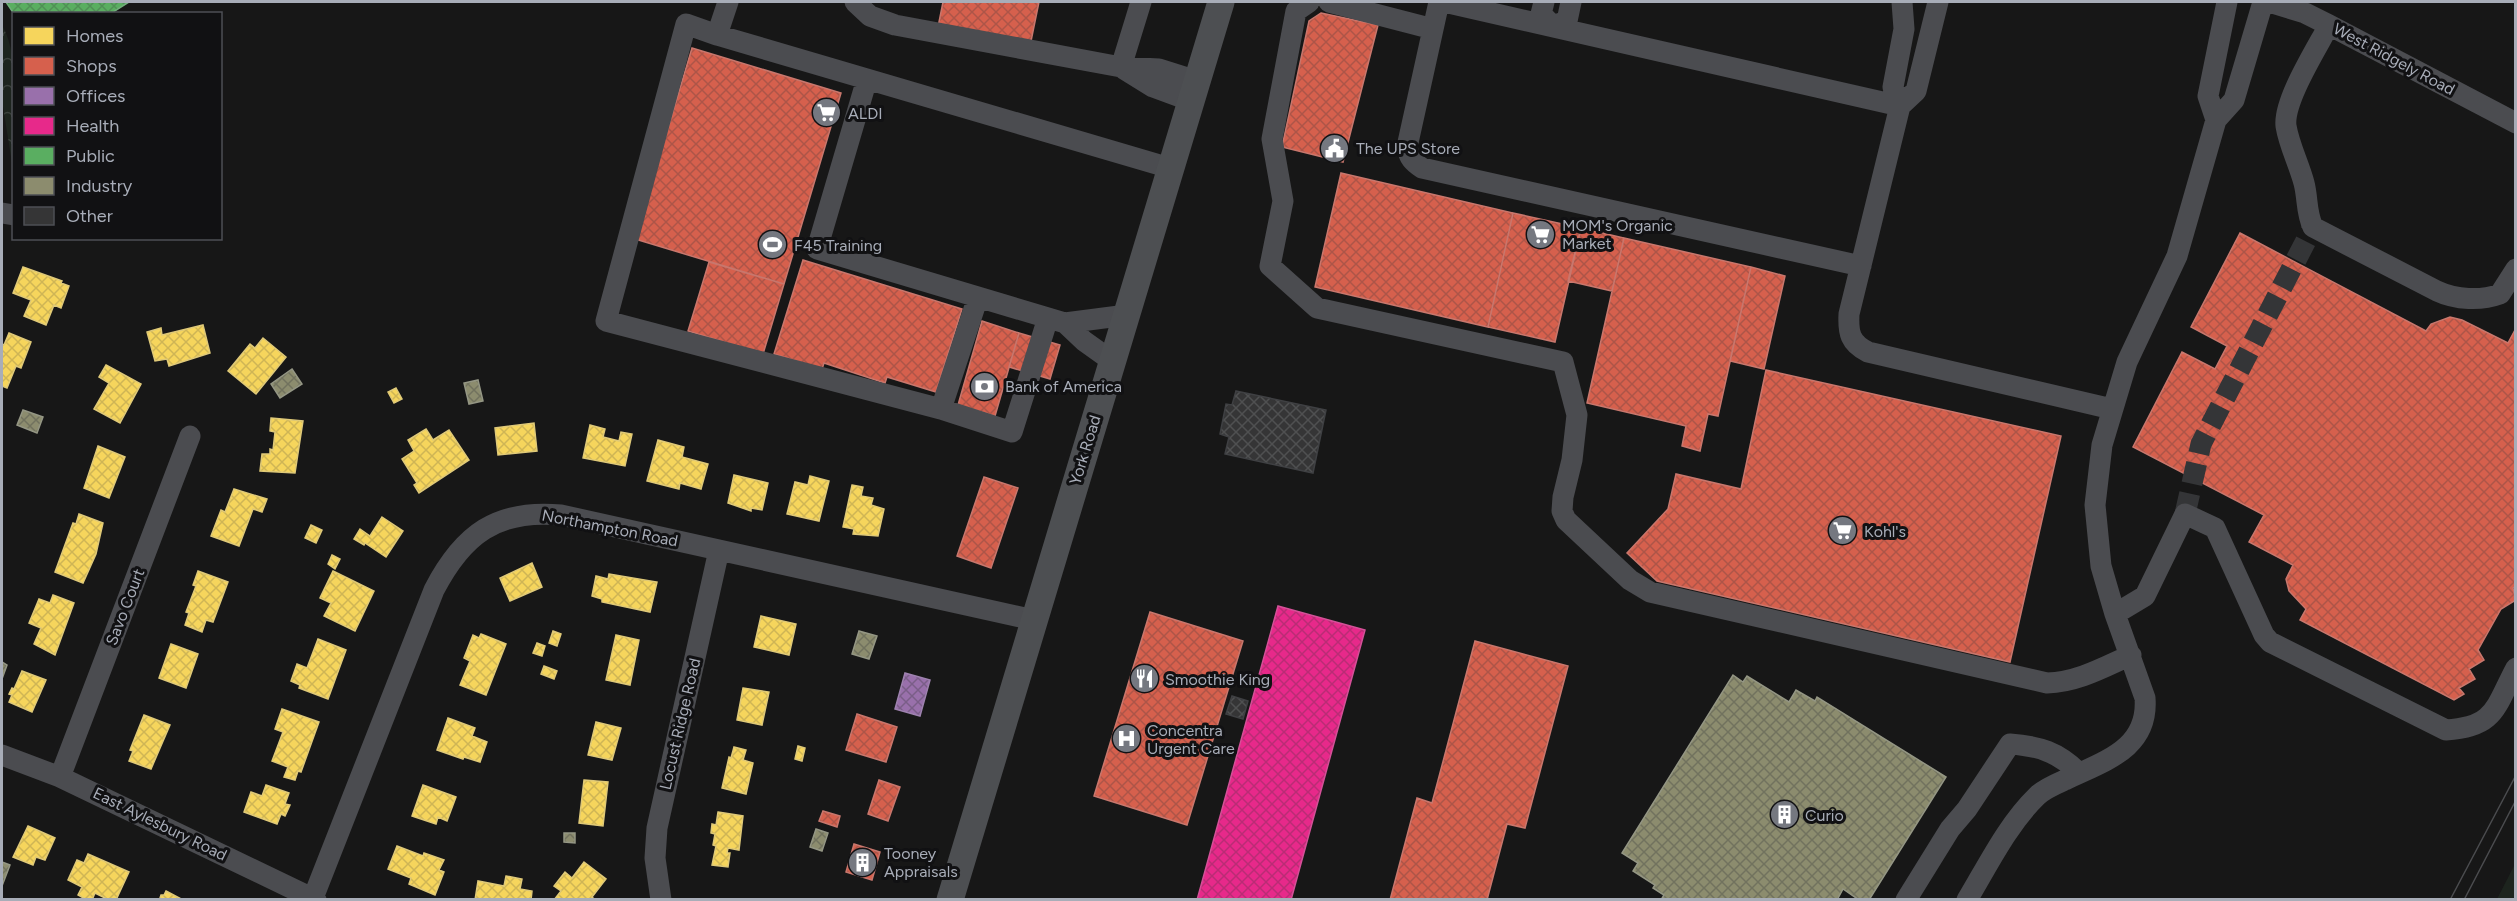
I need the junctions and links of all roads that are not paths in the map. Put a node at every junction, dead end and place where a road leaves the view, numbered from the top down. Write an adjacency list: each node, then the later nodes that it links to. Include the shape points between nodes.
1 (728, 2): 19 (street)
2 (855, 2): 20 (street, via 870,16 895,25)
3 (1142, 2): 20 (street)
4 (1221, 2): 22 (main road, York Road)
5 (1309, 2): 39 (street, via 1296,11 1272,139 1283,201 1270,266 1317,308 1563,362 1577,415 1562,511 1566,520 1629,580 1650,592 2048,682 2080,678)
6 (1329, 2): 18 (street)
7 (1439, 2): 18 (street)
8 (1444, 2): 17 (street)
9 (1544, 2): 17 (street, via 1541,15)
10 (1571, 2): 17 (street, via 1567,21)
11 (1902, 2): 23 (street, via 1904,28 1893,87)
12 (1938, 2): 23 (street, via 1916,91)
13 (2227, 2): 24 (street, via 2208,96)
14 (2263, 2): 24 (street, via 2234,100)
15 (2269, 2): 16 (street, West Ridgely Road)
16 (2329, 25): 25 (street, West Ridgely Road); 28 (street, via 2285,117 2313,227 2456,297 2500,294)
17 (1553, 26): 23 (street)
18 (1432, 29): 27 (street, via 1407,147 1409,157 1422,168)
19 (717, 35): 21 (street); 34 (street, via 686,24 606,321)
20 (1121, 67): 22 (street, via 1152,87)
21 (867, 79): 26 (street); 29 (street, via 817,249)
22 (1194, 91): 26 (main road, York Road)
23 (1900, 106): 27 (street)
24 (2216, 120): 33 (street, via 2177,256 2127,362)
25 (2516, 123)
26 (1170, 168): 30 (main road, York Road)
27 (1861, 266): 33 (street, via 1848,327 1850,339 1857,346 1868,352)
28 (2516, 269)
29 (978, 297): 31 (street); 34 (street)
30 (1127, 315): 31 (street); 32 (main road, York Road)
31 (1056, 320): 32 (street); 34 (street, via 1012,432)
32 (1112, 361): 38 (main road, York Road)
33 (2112, 409): 37 (street, via 2102,445 2095,505 2101,566)
34 (941, 410)
35 (190, 436): 43 (street, Savo Court)
36 (719, 550): 38 (street, Northampton Road); 44 (street, Northampton Road, via 537,513 512,516 486,526 465,543 434,590); 45 (street, Locust Ridge Road, via 657,828 655,858)
37 (2115, 614): 39 (street); 40 (street, via 2145,596 2185,514 2215,528 2270,642 2446,730 2473,727 2491,715)
38 (1034, 620): 46 (main road, York Road)
39 (2131, 655): 42 (street, via 2145,698 2143,725 2123,751)
40 (2516, 668)
41 (2, 755): 43 (street, East Aylesbury Road)
42 (2079, 773): 47 (street, via 2067,761 2036,746 2010,744); 48 (street, via 2039,794 2028,806)
43 (60, 777): 44 (street, East Aylesbury Road)
44 (315, 899)
45 (661, 900)
46 (950, 900)
47 (1906, 900)
48 (1967, 900)

